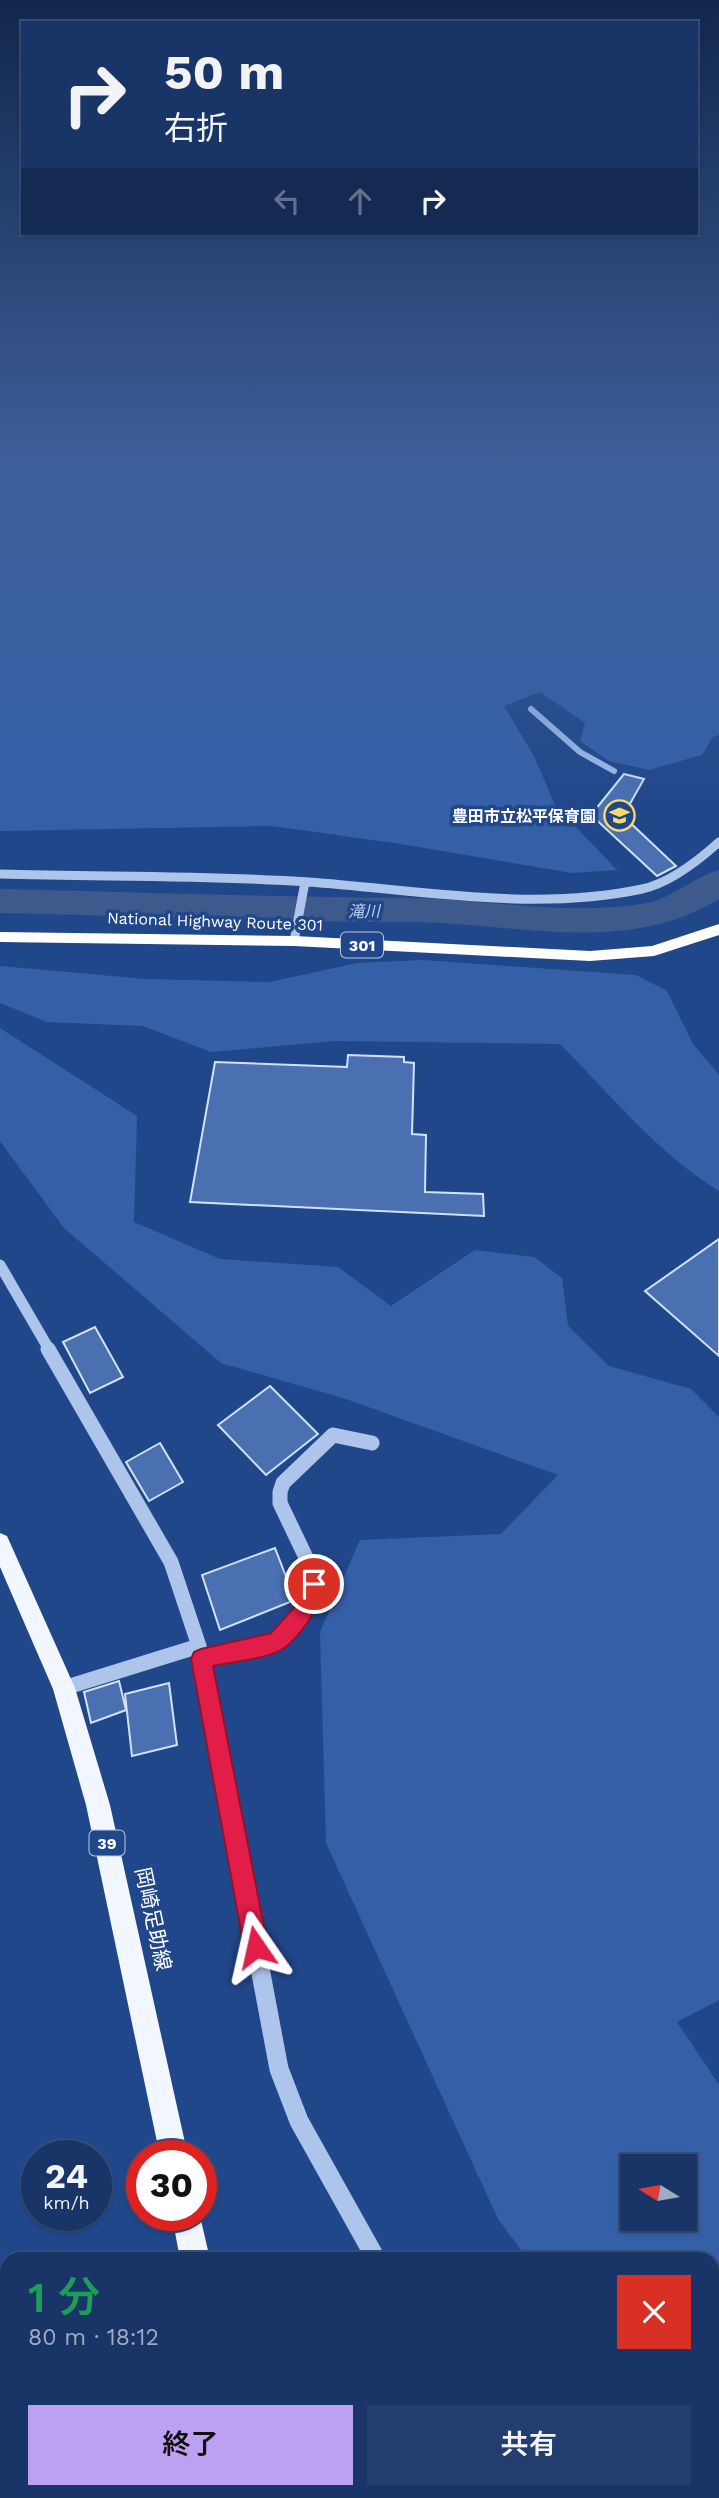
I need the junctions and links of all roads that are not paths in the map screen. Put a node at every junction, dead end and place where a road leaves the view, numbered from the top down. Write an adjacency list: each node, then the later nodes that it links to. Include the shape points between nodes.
1 (719, 842): 3 (street, via 698,861 646,888 602,897 504,897)
2 (0, 874): 3 (street)
3 (305, 883): 6 (street)
4 (719, 929): 6 (highway, National Highway Route 301 / 301, via 654,951 590,956)
5 (0, 937): 6 (highway, National Highway Route 301 / 301)
6 (294, 942)
7 (0, 1265): 10 (street, via 171,1562)
8 (372, 1443): 10 (street, via 333,1435 284,1483 280,1503 314,1584 307,1607 277,1642)
9 (0, 1543): 11 (main road, 岡崎足助線 / 39)
10 (200, 1653): 11 (street); 15 (street, via 279,2068 299,2121)
11 (64, 1688): 12 (main road, 岡崎足助線 / 39, via 98,1804)
12 (171, 2140)
13 (189, 2231): 14 (main road)
14 (194, 2252)
15 (372, 2252)

